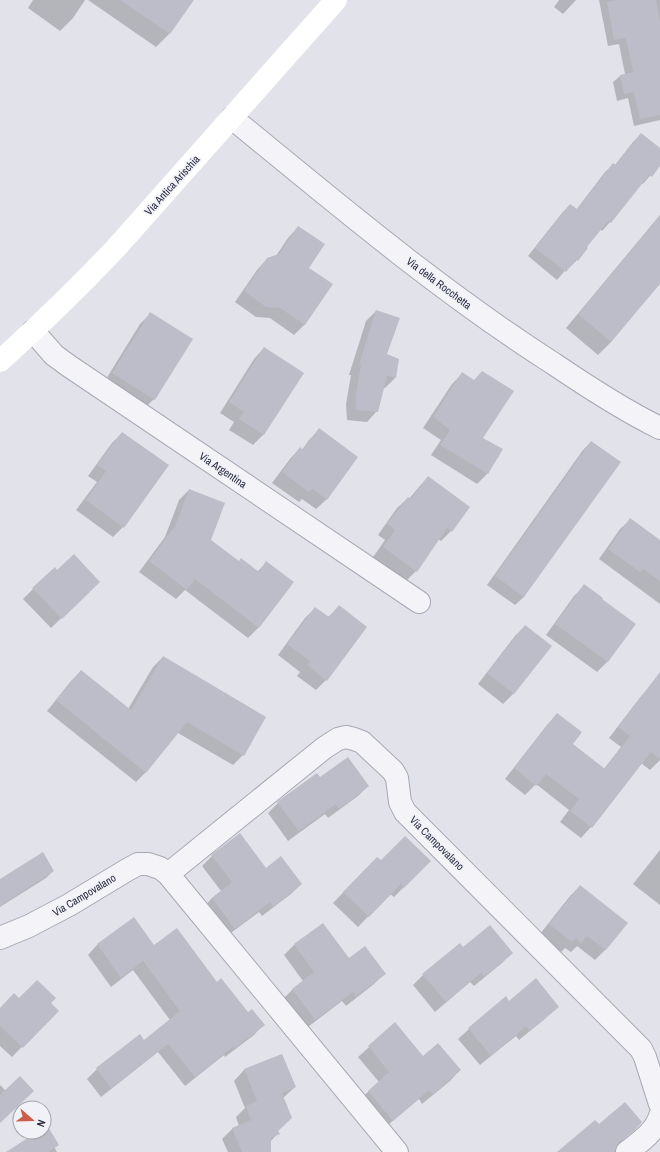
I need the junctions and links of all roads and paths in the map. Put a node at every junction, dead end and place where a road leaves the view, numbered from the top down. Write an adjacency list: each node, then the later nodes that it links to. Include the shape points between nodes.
1 (336, 0): 2 (main road, Via Antica Arischia)
2 (232, 118): 3 (main road, Via Antica Arischia, via 116,248); 5 (street, Via della Rocchetta, via 353,218 470,307 597,393)
3 (33, 331): 4 (main road, Via Antica Arischia); 6 (street, Via Argentina, via 69,366)
4 (0, 362)
5 (660, 428)
6 (419, 602)
7 (168, 874): 8 (street, Via Campovalano, via 148,864 138,864 69,905); 9 (street, Via Campovalano, via 324,748 338,739 354,738 362,742 398,778 400,802 405,812 641,1049); 11 (street, Via Campovalano)
8 (0, 938)
9 (660, 1104)
10 (660, 1116): 12 (street, via 658,1124 646,1138)
11 (397, 1152)
12 (627, 1152)

